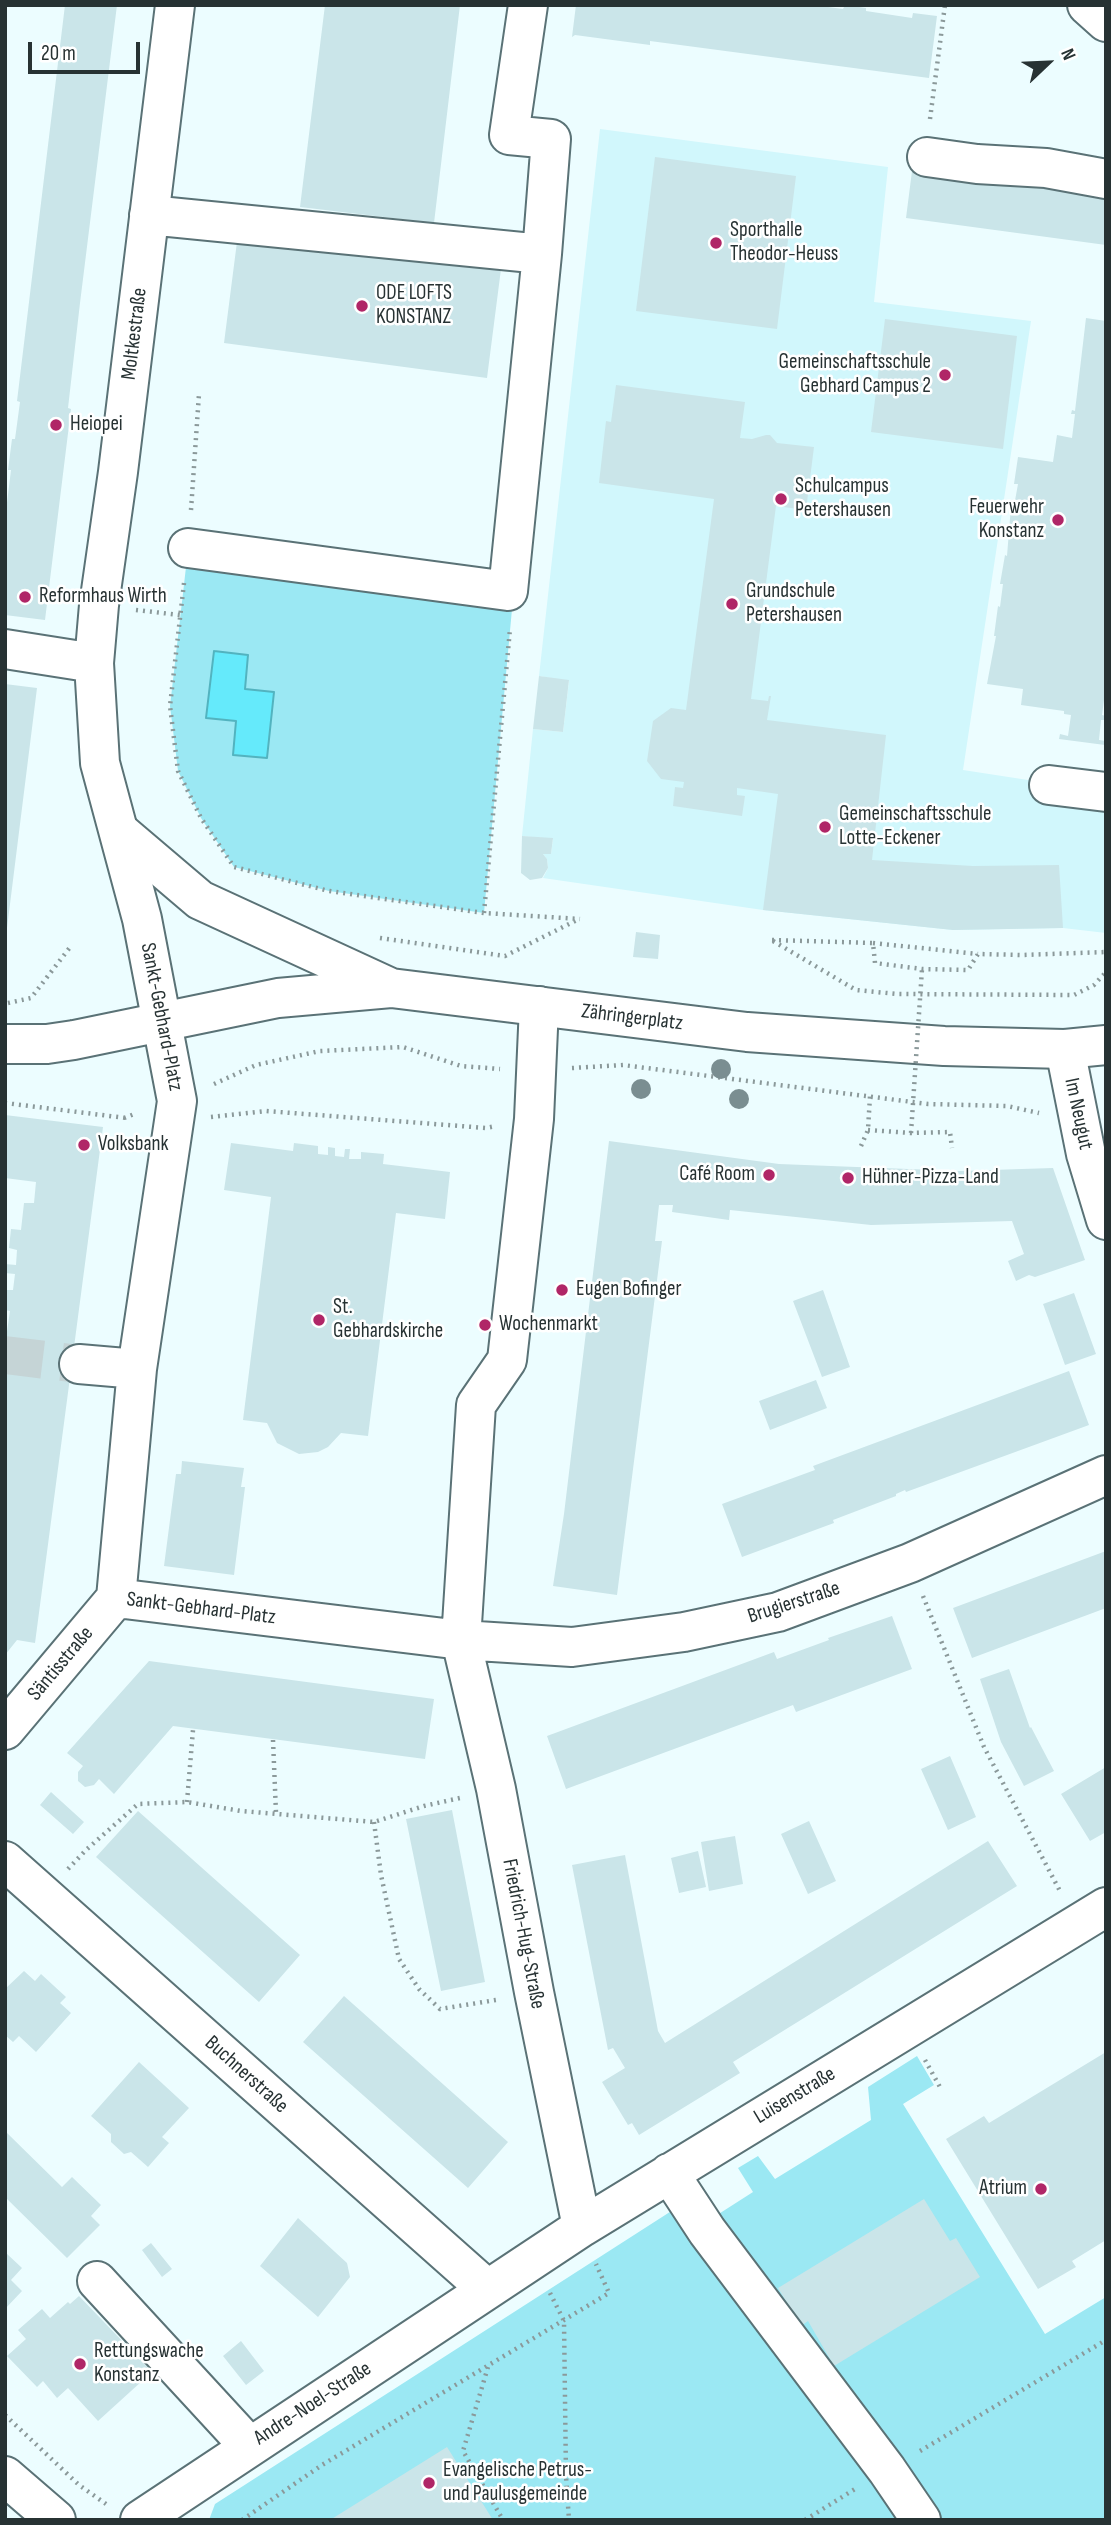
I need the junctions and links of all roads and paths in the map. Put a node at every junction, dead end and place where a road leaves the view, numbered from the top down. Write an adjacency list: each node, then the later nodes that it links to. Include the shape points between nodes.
1 (175, 5): 8 (street, Moltkestraße)
2 (527, 5): 9 (street, via 509,135 551,139)
3 (945, 5): 6 (path)
4 (1087, 5): 5 (street)
5 (1106, 22)
6 (927, 157): 7 (street, via 1046,168)
7 (1106, 179)
8 (149, 215): 9 (street, via 274,233); 14 (street, Moltkestraße)
9 (542, 254): 11 (street, via 508,591)
10 (200, 394): 11 (path)
11 (188, 548): 18 (path, via 170,706 178,771 201,818 234,867 330,891)
12 (511, 623): 18 (path)
13 (5, 649): 14 (street)
14 (94, 663): 17 (street, Sankt-Gebhard-Platz, via 100,763)
15 (1049, 785): 16 (street)
16 (1106, 792)
17 (120, 832): 26 (street, via 200,900); 29 (street, Sankt-Gebhard-Platz)
18 (484, 913): 19 (path, via 580,919 505,956)
19 (374, 937)
20 (873, 943): 23 (path); 24 (path, via 875,963); 25 (path, via 772,940 856,990 897,994 1074,995 1094,985)
21 (71, 946): 27 (path, via 31,998)
22 (1106, 952): 23 (path)
23 (978, 954): 24 (path, via 968,970)
24 (922, 969): 41 (path, bridge)
25 (1106, 972)
26 (391, 988): 28 (street, Zähringerplatz); 29 (street, Zähringerplatz, via 278,998)
27 (5, 1004)
28 (539, 1006): 32 (street, Zähringerplatz, via 747,1032); 33 (street)
29 (163, 1023): 30 (street, Zähringerplatz, via 47,1044); 38 (street, Sankt-Gebhard-Platz)
30 (5, 1044)
31 (1106, 1045): 32 (street, Zähringerplatz)
32 (1065, 1049): 39 (street, Im Neugut)
33 (535, 1071): 34 (path, via 623,1065); 37 (street); 38 (path, via 461,1066 403,1047 320,1051 256,1065)
34 (870, 1096): 39 (path, via 928,1104 1007,1105); 40 (path)
35 (5, 1103): 36 (path)
36 (124, 1118): 38 (path); 38 (path)
37 (534, 1119): 38 (path, via 486,1128 266,1111); 50 (street, via 507,1360 475,1405)
38 (174, 1121): 46 (street, Sankt-Gebhard-Platz)
39 (1079, 1121): 44 (street, Im Neugut)
40 (868, 1130): 41 (path); 42 (path)
41 (911, 1133): 43 (path, via 950,1132)
42 (861, 1146)
43 (952, 1148)
44 (1106, 1220)
45 (79, 1364): 46 (street)
46 (137, 1369): 49 (street, Sankt-Gebhard-Platz)
47 (1106, 1475): 48 (street, Brugierstraße)
48 (910, 1563): 50 (street, Brugierstraße, via 778,1612 684,1632 572,1647); 60 (path, via 984,1747)
49 (116, 1598): 50 (street, Sankt-Gebhard-Platz); 51 (street, Säntisstraße)
50 (461, 1640): 54 (street, Friedrich-Hug-Straße)
51 (5, 1730)
52 (193, 1730): 55 (path)
53 (273, 1740): 56 (path)
54 (496, 1790): 57 (path); 61 (street, Friedrich-Hug-Straße)
55 (187, 1802): 56 (path); 59 (path, via 138,1804)
56 (276, 1813): 57 (path)
57 (374, 1822): 61 (path, via 399,1959 419,1989 440,2009)
58 (5, 1861): 59 (street, Buchnerstraße)
59 (44, 1896): 65 (street, Buchnerstraße)
60 (1092, 1916): 62 (street, Luisenstraße)
61 (534, 1993): 63 (street, Friedrich-Hug-Straße)
62 (669, 2173): 63 (street, Luisenstraße); 72 (street, via 707,2231)
63 (582, 2227): 65 (street, Luisenstraße)
64 (97, 2281): 71 (street)
65 (487, 2289): 71 (street, Andre-Noel-Straße)
66 (609, 2293): 67 (path)
67 (564, 2321): 69 (path); 78 (path)
68 (1106, 2340): 72 (path)
69 (488, 2367): 76 (path, via 323,2465); 77 (path, via 463,2451)
70 (5, 2416): 74 (path, via 79,2485)
71 (248, 2446): 74 (street, Andre-Noel-Straße)
72 (887, 2470): 79 (path); 80 (street)
73 (5, 2476): 75 (street)
74 (125, 2514)
75 (56, 2520)
76 (242, 2520)
77 (503, 2520)
78 (569, 2520)
79 (805, 2520)
80 (921, 2520)

